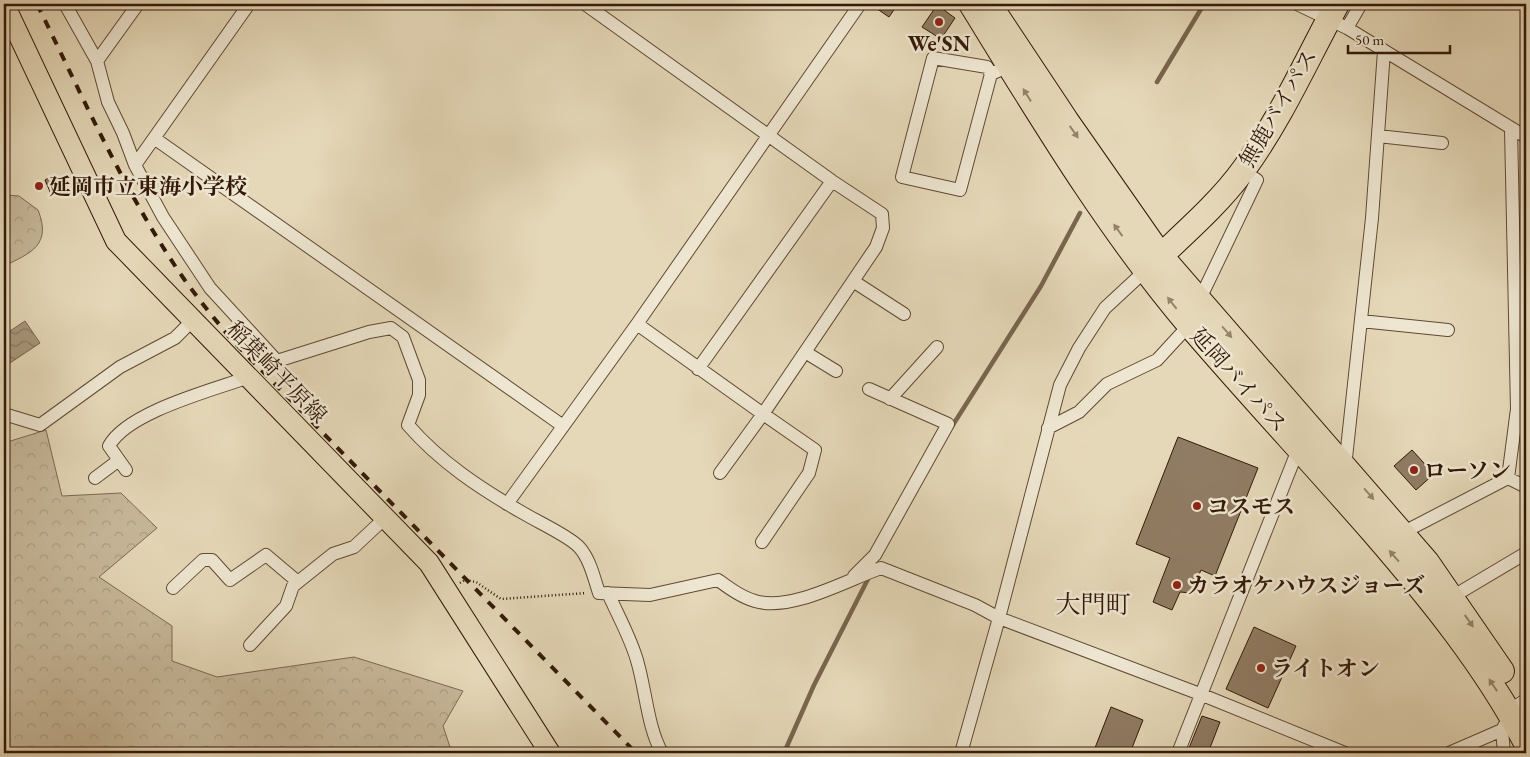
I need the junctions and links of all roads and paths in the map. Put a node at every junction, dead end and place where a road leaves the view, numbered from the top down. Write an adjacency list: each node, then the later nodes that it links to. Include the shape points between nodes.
1 (4, 4): 28 (main road, 稲葉崎平原線, via 116,241)
2 (65, 4): 13 (street)
3 (138, 4): 13 (street)
4 (248, 4): 19 (street)
5 (585, 4): 16 (street)
6 (860, 4): 16 (street)
7 (971, 4): 14 (highway, 延岡バイパス)
8 (989, 4): 24 (highway, 延岡バイパス, one-way to 24, via 1066,120)
9 (1297, 4): 11 (street)
10 (1361, 4): 11 (street)
11 (1337, 17): 12 (street); 22 (highway, 無鹿バイパス, via 1271,130)
12 (1384, 51): 15 (street); 17 (street)
13 (97, 61): 21 (street, via 108,102)
14 (1000, 70): 14 (street, via 933,58 902,177 960,190); 24 (highway, 延岡バイパス, one-way to 14, via 1070,164)
15 (1511, 129): 18 (street); 48 (street, via 1517,410)
16 (769, 136): 23 (street); 30 (street)
17 (1378, 136): 20 (street); 29 (street)
18 (1526, 137)
19 (154, 138): 21 (street); 42 (street)
20 (1442, 143)
21 (135, 166): 50 (street, via 163,217 210,288 277,361 369,332 391,328 403,336 419,380 419,395 408,425 448,464)
22 (1243, 171): 24 (highway, 無鹿バイパス); 26 (street, via 1257,180)
23 (832, 181): 25 (street, via 882,214 883,228 876,247); 35 (street)
24 (1153, 263): 26 (highway, 延岡バイパス); 31 (highway, 延岡バイパス, one-way to 24); 43 (street, via 1105,308 1078,348 1060,385)
25 (853, 282): 27 (street); 34 (street)
26 (1199, 301): 31 (street); 45 (highway, 延岡バイパス, one-way to 45)
27 (904, 314)
28 (194, 320): 37 (main road, 稲葉崎平原線); 40 (street, via 175,338 120,367 40,425)
29 (1361, 322): 32 (street); 45 (street)
30 (637, 324): 35 (street); 42 (street)
31 (1190, 326): 43 (street, via 1157,360 1106,384 1078,412); 44 (highway, 延岡バイパス)
32 (1448, 330)
33 (937, 347): 39 (street)
34 (806, 352): 36 (street); 41 (street)
35 (698, 369): 41 (street)
36 (836, 371)
37 (249, 378): 47 (street, via 155,411 114,436 109,446 123,465); 51 (main road, 稲葉崎平原線)
38 (869, 389): 39 (street)
39 (890, 399): 55 (street, via 948,424 875,554)
40 (4, 414)
41 (763, 414): 46 (street); 53 (street, via 814,450 809,473)
42 (563, 426): 50 (street)
43 (1048, 428): 61 (street)
44 (1298, 447): 63 (street); 64 (highway, 延岡バイパス, one-way to 44, via 1430,598)
45 (1345, 467): 52 (highway, 延岡バイパス, one-way to 52)
46 (720, 473)
47 (95, 478)
48 (1508, 478): 49 (street); 52 (street)
49 (1526, 487)
50 (507, 504): 59 (street, via 578,546 587,557)
51 (385, 518): 56 (street, via 354,547 333,554); 58 (main road, 稲葉崎平原線, via 429,563)
52 (1402, 533): 60 (highway, 延岡バイパス)
53 (762, 542)
54 (1526, 553): 60 (street)
55 (856, 578): 59 (street, via 794,600 772,603 755,602 718,580 650,595); 61 (street, via 881,568 976,605)
56 (298, 582): 57 (street, via 266,555 230,580 212,560 203,560); 62 (street, via 293,586 286,606)
57 (174, 588)
58 (448, 589): 59 (path, via 465,580 476,582 500,599); 66 (main road, 稲葉崎平原線)
59 (604, 593): 67 (street, via 638,662 651,726)
60 (1452, 597): 64 (highway, 延岡バイパス, one-way to 64)
61 (999, 618): 63 (street); 68 (street)
62 (250, 645)
63 (1200, 694): 69 (street); 70 (street)
64 (1518, 711): 65 (highway, 延岡バイパス); 71 (street); 72 (street)
65 (1526, 742)
66 (550, 753)
67 (662, 753)
68 (961, 753)
69 (1178, 753)
70 (1345, 753)
71 (1449, 753)
72 (1504, 753)

